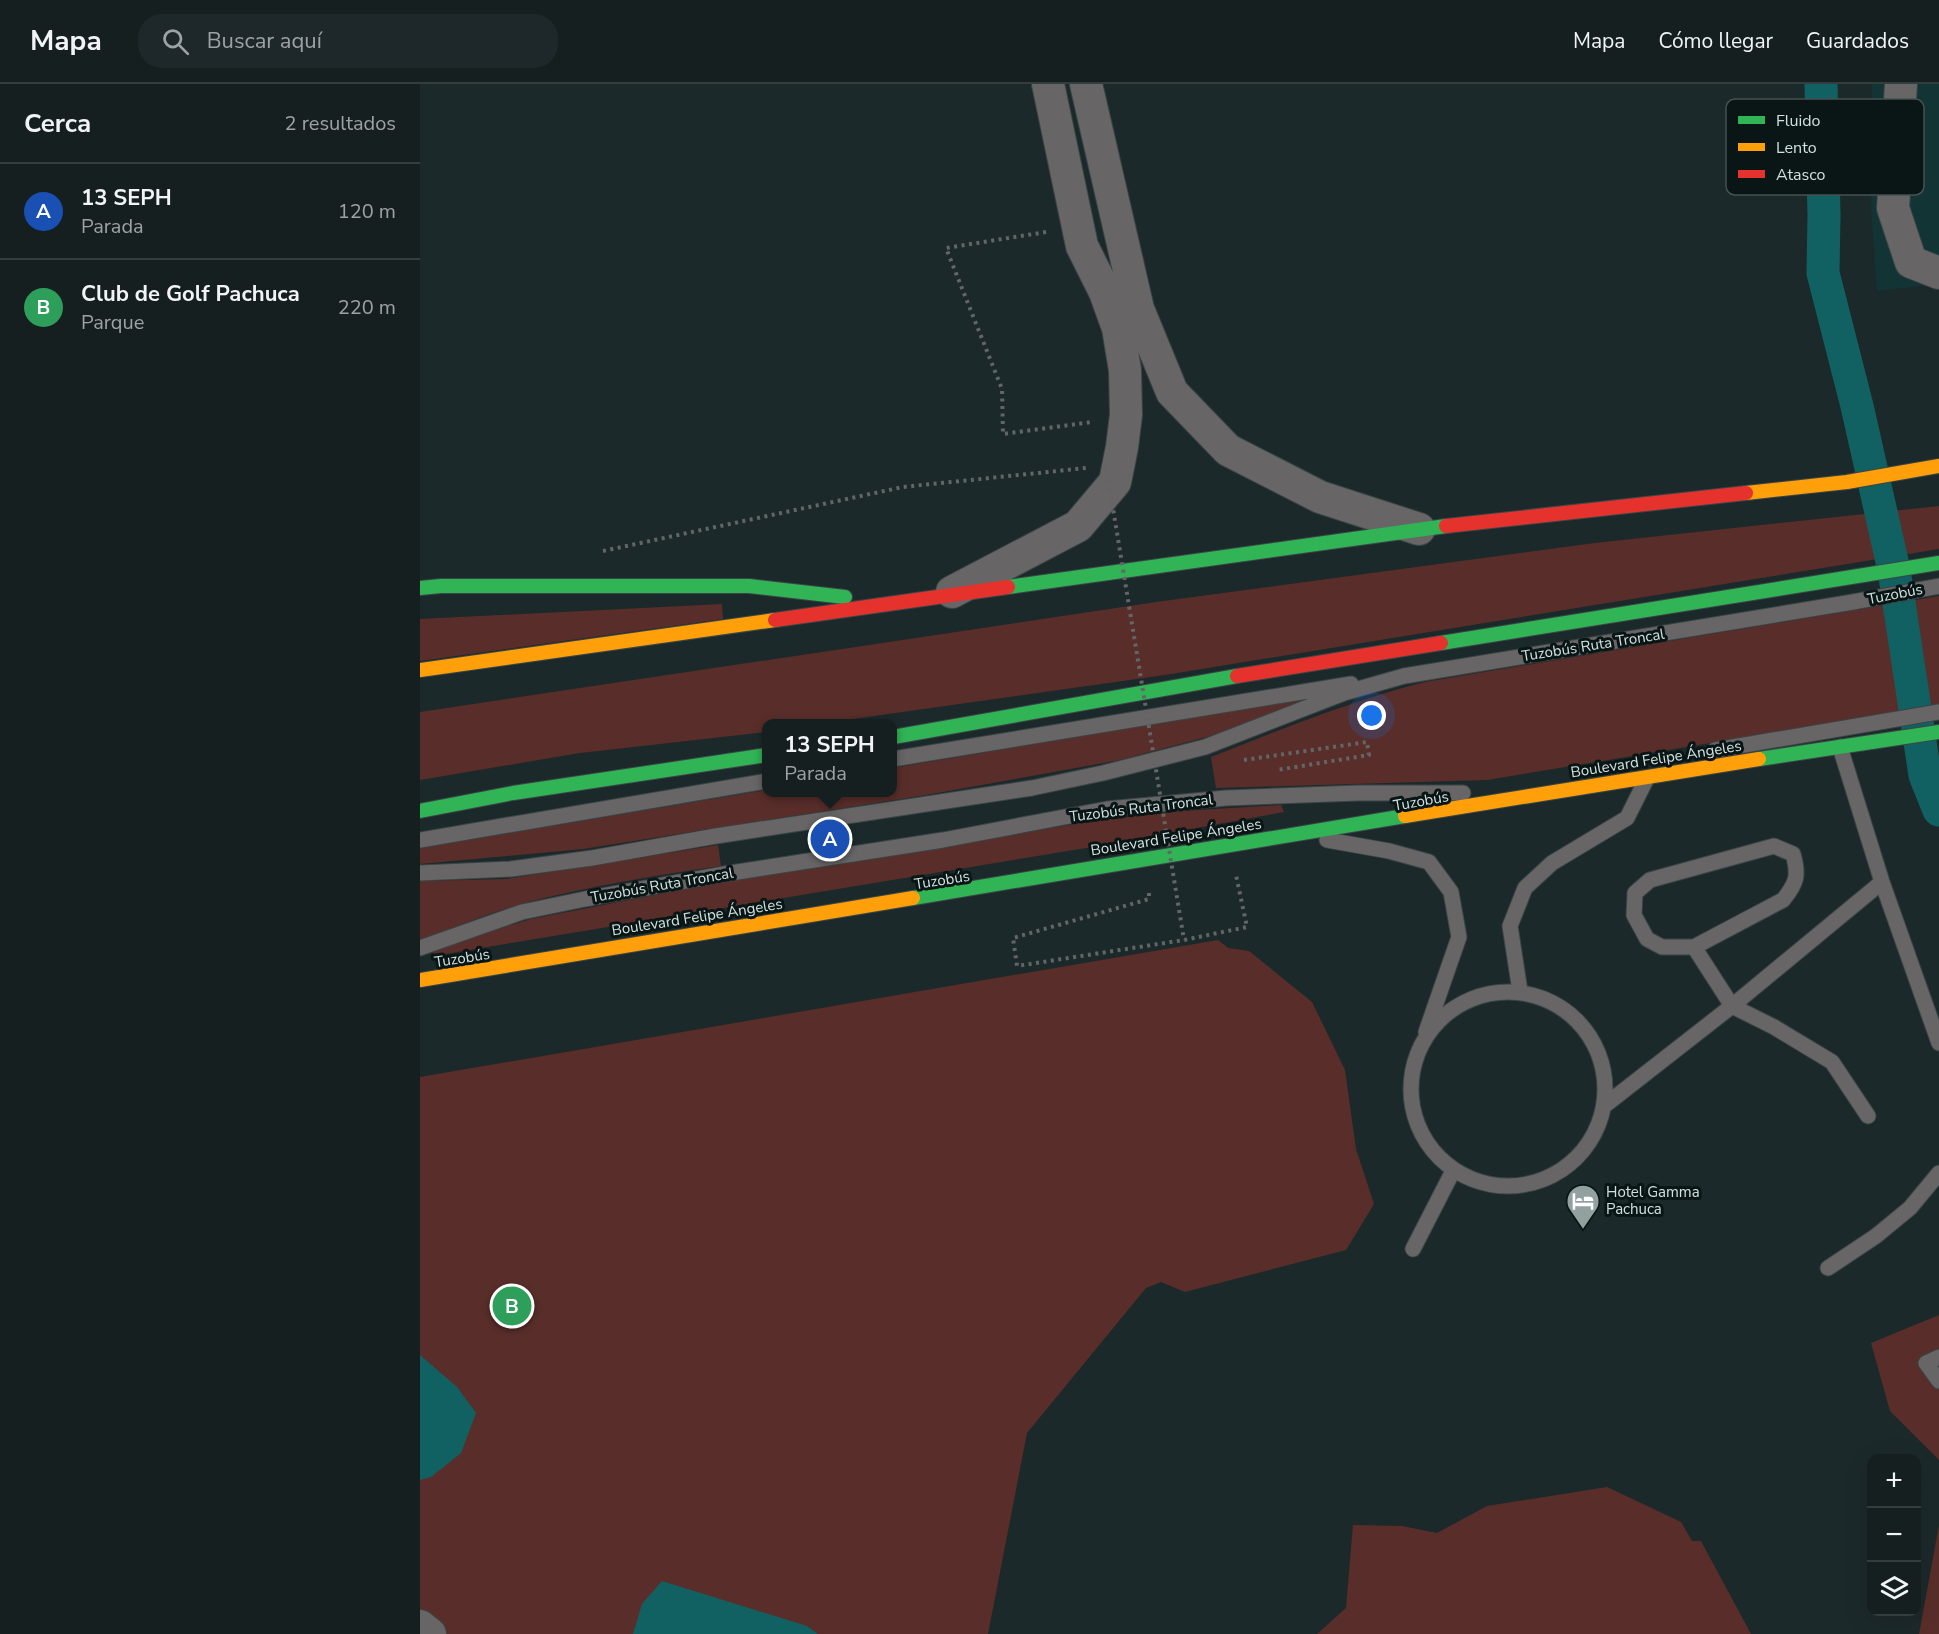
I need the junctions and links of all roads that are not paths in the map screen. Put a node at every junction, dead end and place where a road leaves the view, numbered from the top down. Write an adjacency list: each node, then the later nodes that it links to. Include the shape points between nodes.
1 (1048, 84): 13 (street, via 1082,246 1118,328 1125,370 1122,447 1115,482 1077,526)
2 (1086, 84): 9 (street, via 1138,309 1172,392 1228,450 1320,497)
3 (1901, 84): 4 (street)
4 (1900, 99)
5 (1894, 195): 6 (street, via 1893,208 1911,262)
6 (1939, 273)
7 (1939, 457): 8 (main road)
8 (1927, 468): 9 (main road, via 1847,482)
9 (1419, 529): 13 (main road)
10 (1939, 563): 20 (main road, via 1243,675)
11 (1938, 586): 15 (lane, Tuzobús)
12 (420, 588): 14 (main road, via 749,586)
13 (946, 596): 14 (main road)
14 (888, 602): 16 (main road)
15 (1853, 602): 17 (lane, Tuzobús Ruta Troncal)
16 (420, 670)
17 (1404, 676): 24 (lane); 34 (lane, Tuzobús Ruta Troncal, via 1344,693 1205,747 1032,788 511,869)
18 (1939, 712): 22 (lane)
19 (1937, 733): 21 (main road, Boulevard Felipe Ángeles)
20 (897, 735)
21 (1840, 747): 26 (main road, Boulevard Felipe Ángeles); 35 (lane)
22 (1697, 753)
23 (762, 756): 29 (main road)
24 (897, 758)
25 (1604, 769): 30 (lane, Tuzobús Ruta Troncal)
26 (1647, 776): 32 (main road, Boulevard Felipe Ángeles); 40 (lane, via 1627,818 1552,863 1525,888 1510,926)
27 (762, 782): 33 (lane)
28 (456, 790): 29 (main road)
29 (513, 793): 31 (main road)
30 (1464, 793): 37 (lane, Tuzobús Ruta Troncal, via 1226,798 1107,809 574,901 522,912); 38 (lane, Tuzobús)
31 (420, 811)
32 (1297, 835): 39 (main road, Boulevard Felipe Ángeles); 42 (lane, via 1429,862 1451,892 1459,937)
33 (420, 840)
34 (420, 873)
35 (1882, 882): 41 (lane); 43 (lane)
36 (1694, 947): 36 (lane, via 1783,900 1793,888 1798,870 1793,854 1774,846 1650,880 1635,893 1634,915 1647,939 1662,947); 41 (lane)
37 (420, 948)
38 (420, 965)
39 (420, 980)
40 (1520, 991): 42 (lane, via 1488,992 1457,1004); 44 (lane, via 1550,1000 1576,1018 1594,1044 1605,1074)
41 (1732, 1006): 44 (lane); 45 (lane, via 1832,1062)
42 (1426, 1035): 46 (lane, via 1415,1053 1409,1086 1414,1119 1430,1148)
43 (1939, 1043)
44 (1604, 1106): 46 (lane, via 1594,1136 1574,1161 1548,1179 1516,1187 1484,1184)
45 (1868, 1116)
46 (1453, 1171): 48 (lane)
47 (1939, 1173): 49 (lane, via 1910,1208)
48 (1413, 1249)
49 (1828, 1268)
50 (1939, 1357): 51 (lane, via 1926,1364)
51 (1939, 1381)
52 (420, 1626): 53 (street)
53 (430, 1634)

